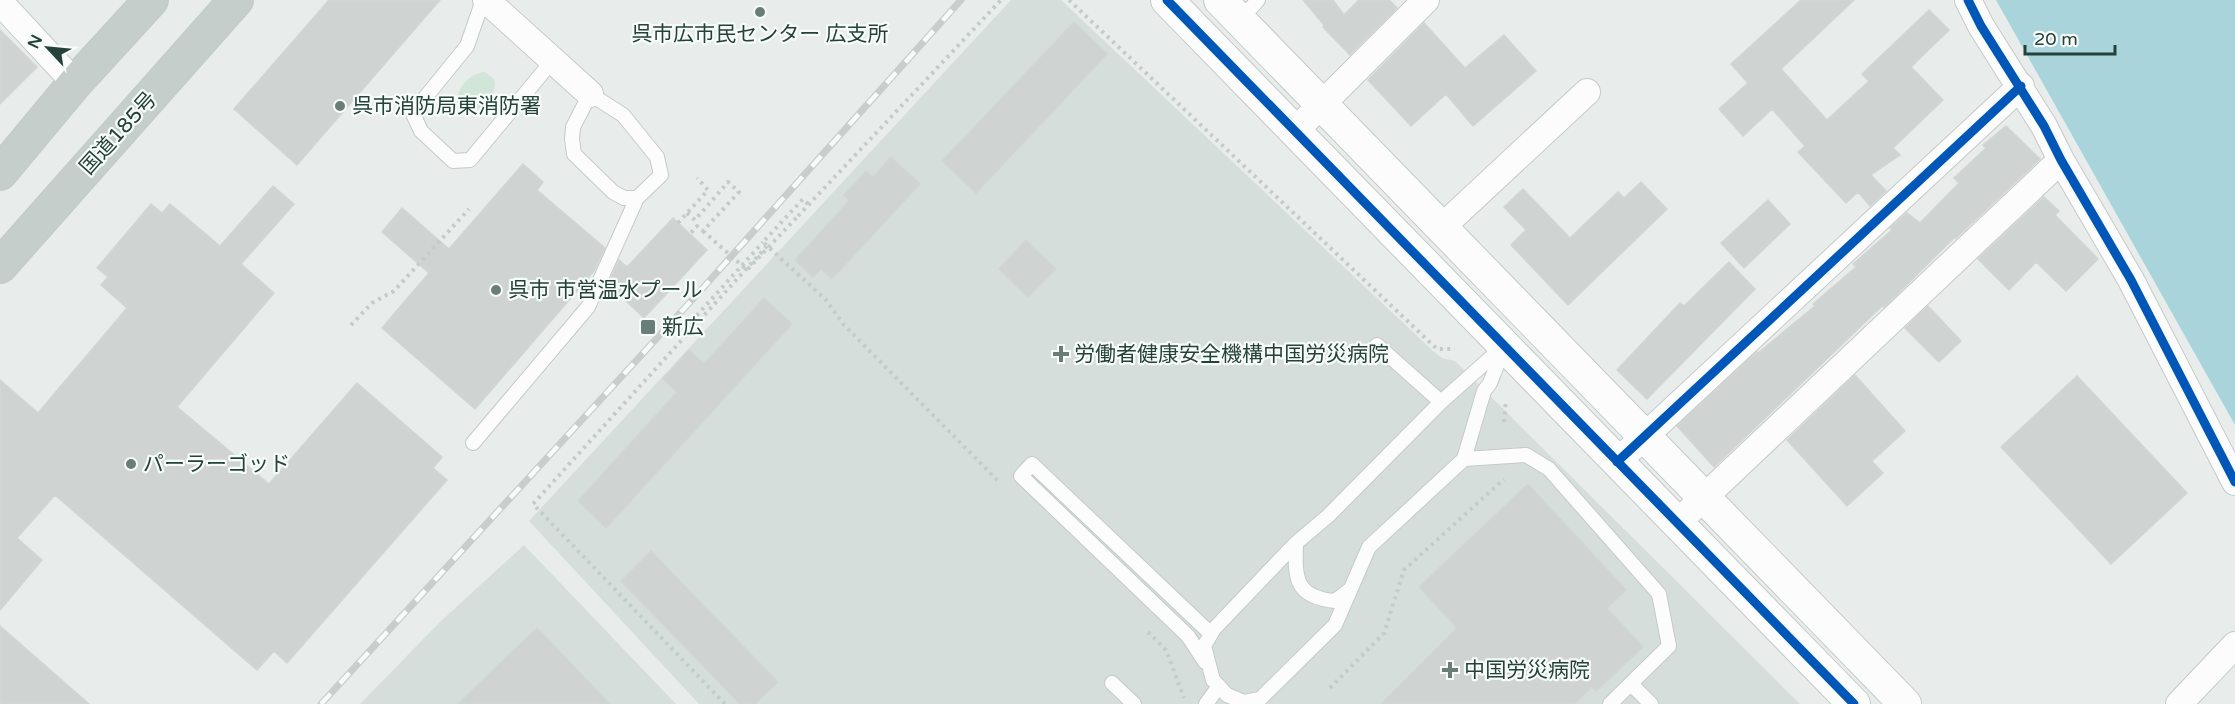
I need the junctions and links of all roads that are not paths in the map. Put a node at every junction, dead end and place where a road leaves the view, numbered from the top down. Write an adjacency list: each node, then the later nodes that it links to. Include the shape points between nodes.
1 (151, 0): 10 (highway)
2 (236, 0): 20 (highway, 国道185号)
3 (485, 0): 9 (street); 9 (lane, via 467,46 414,116 421,131 453,161 470,160)
4 (1167, 0): 15 (street)
5 (1426, 0): 14 (street)
6 (1968, 0): 11 (street)
7 (0, 2): 10 (street)
8 (1239, 7): 14 (street)
9 (553, 60): 13 (street)
10 (75, 82): 17 (highway)
11 (2021, 86): 16 (street); 25 (street)
12 (1587, 92): 19 (street)
13 (590, 94): 18 (lane, via 624,115 657,157 661,175); 18 (lane, via 573,126 574,154 613,192 624,198)
14 (1321, 104): 15 (street); 19 (street)
15 (1295, 130): 23 (street)
16 (2061, 160): 29 (street, via 2131,280); 30 (street)
17 (0, 173)
18 (638, 198): 26 (lane, via 588,308)
19 (1441, 228): 21 (street)
20 (0, 266)
21 (1531, 320): 23 (street); 25 (street)
22 (1377, 345): 24 (lane)
23 (1505, 345): 24 (lane); 27 (lane, via 1484,391); 28 (street)
24 (1441, 402): 32 (lane)
25 (1643, 436): 28 (street); 30 (street)
26 (473, 443)
27 (1464, 459): 33 (lane, via 1369,547); 38 (lane, via 1526,455 1549,469 1659,594 1669,646)
28 (1617, 462): 31 (street)
29 (2235, 482)
30 (1704, 498): 31 (street); 46 (street)
31 (1677, 523): 45 (street)
32 (1296, 543): 33 (lane, via 1295,572 1302,588 1317,599 1335,601); 34 (lane)
33 (1350, 590): 40 (lane, via 1335,624 1260,699)
34 (1211, 634): 36 (lane, via 1204,646); 36 (lane, via 1032,464 1021,476 1188,636)
35 (2235, 645): 47 (street)
36 (1208, 666): 39 (lane)
37 (1112, 683): 41 (lane)
38 (1631, 684): 43 (lane); 44 (lane)
39 (1219, 686): 40 (lane); 42 (lane)
40 (1243, 703)
41 (1134, 704)
42 (1206, 704)
43 (1610, 704)
44 (1651, 704)
45 (1854, 704)
46 (1905, 704)
47 (2179, 704)

